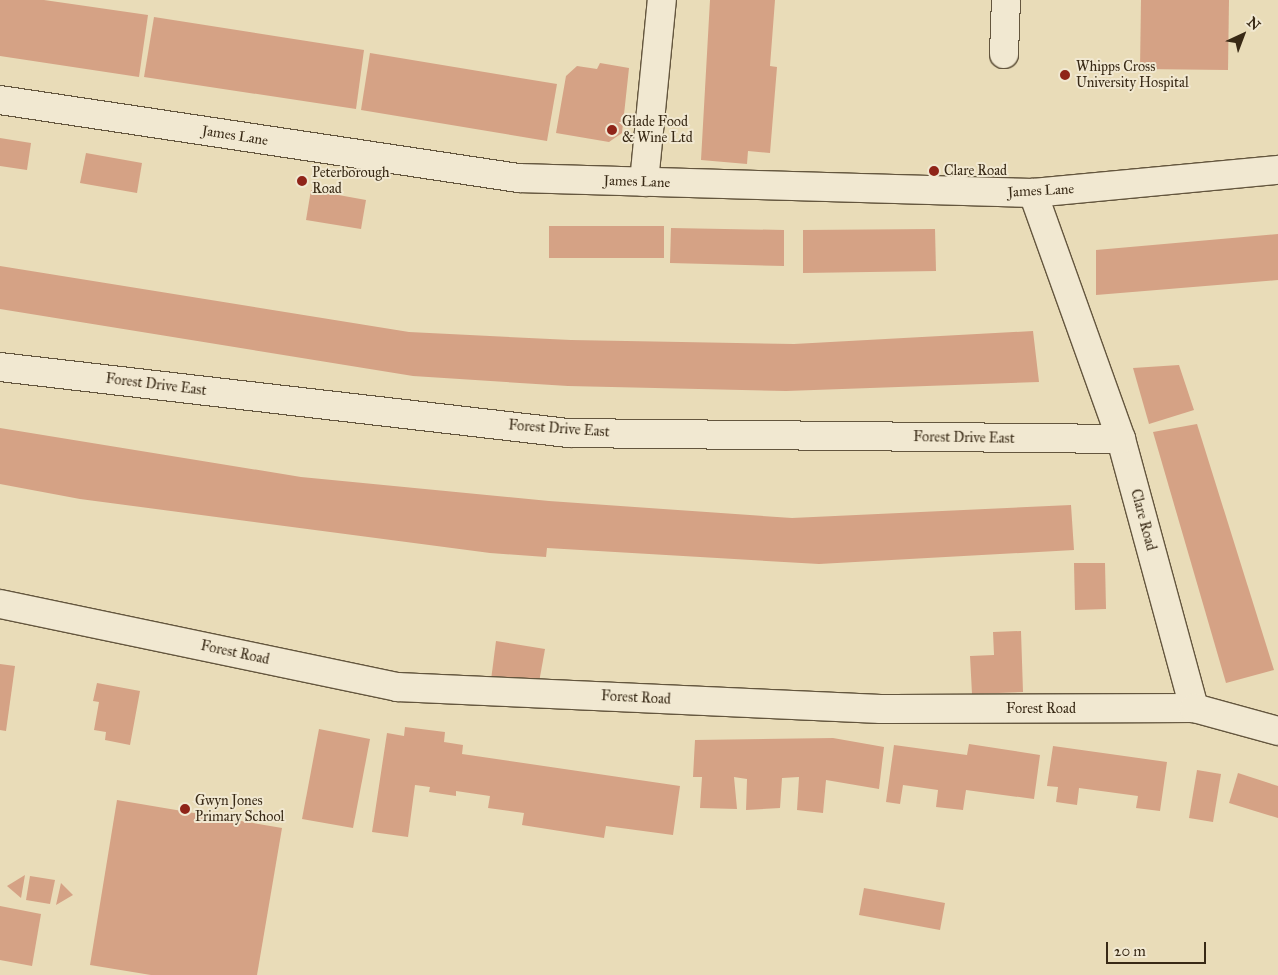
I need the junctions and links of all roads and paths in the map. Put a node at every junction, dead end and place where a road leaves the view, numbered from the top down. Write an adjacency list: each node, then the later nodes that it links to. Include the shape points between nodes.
1 (662, 0): 6 (street)
2 (1006, 0): 3 (street)
3 (1004, 54)
4 (0, 100): 6 (street, James Lane, via 518,178)
5 (1278, 170): 7 (street, James Lane)
6 (644, 182): 7 (street, James Lane)
7 (1033, 193): 9 (street, Clare Road)
8 (0, 367): 9 (street, Forest Drive East, via 568,433)
9 (1121, 439): 11 (street, Clare Road)
10 (0, 604): 11 (street, Forest Road, via 396,687 881,709)
11 (1194, 708): 12 (street, Forest Road)
12 (1278, 731)

